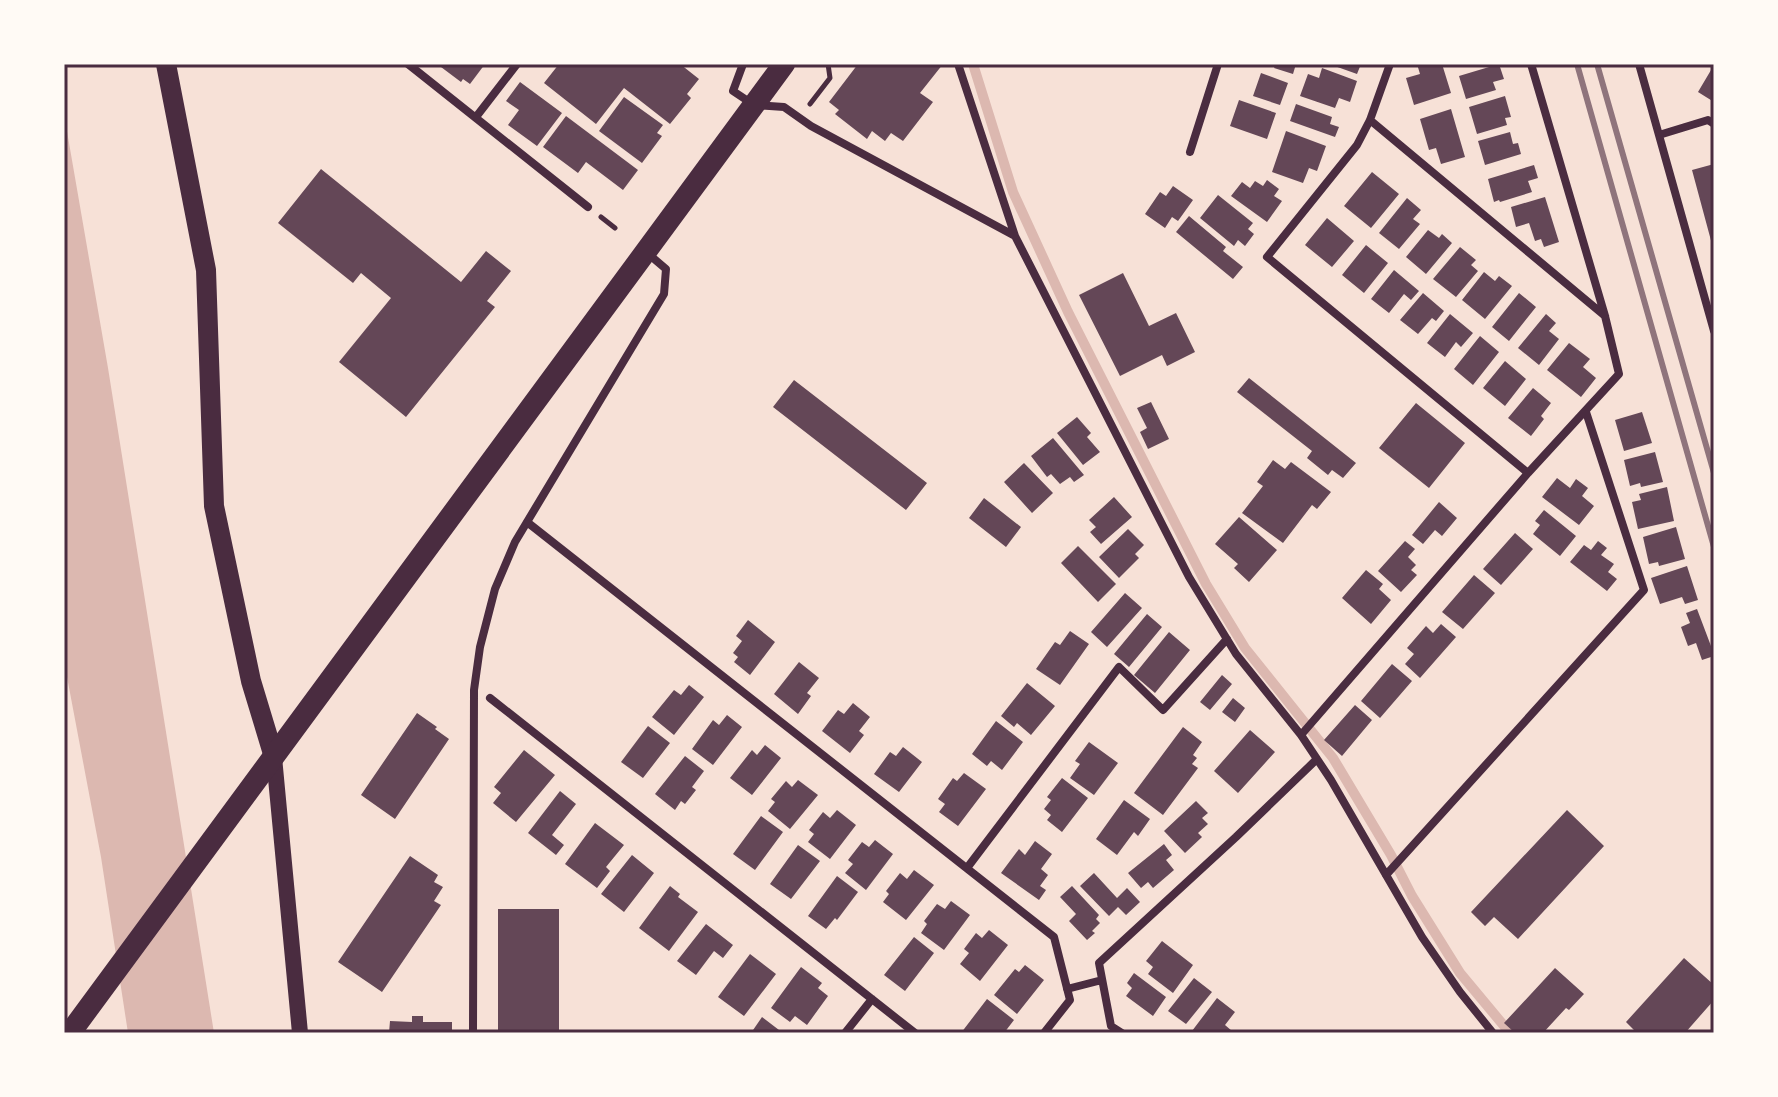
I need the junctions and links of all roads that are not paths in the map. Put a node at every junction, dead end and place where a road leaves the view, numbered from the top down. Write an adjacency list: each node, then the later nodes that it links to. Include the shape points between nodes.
1 (166, 64): 28 (main road, via 206,270 214,506 251,681)
2 (408, 64): 12 (street)
3 (517, 64): 12 (street)
4 (743, 64): 11 (street, via 733,91)
5 (784, 64): 11 (highway)
6 (958, 64): 18 (street)
7 (1218, 64): 16 (street)
8 (1390, 64): 13 (street)
9 (1531, 64): 20 (street)
10 (1639, 64): 15 (street)
11 (754, 105): 18 (street, via 784,107); 19 (highway)
12 (476, 117): 17 (street)
13 (1370, 120): 20 (street); 23 (street, via 1357,145 1267,257)
14 (1714, 124): 15 (street, via 1708,120)
15 (1659, 135): 21 (street)
16 (1190, 152)
17 (588, 207)
18 (1015, 236): 25 (street, via 1189,577)
19 (645, 251): 24 (street, via 666,269 664,294); 28 (highway)
20 (1605, 316): 22 (street, via 1619,374)
21 (1714, 331)
22 (1586, 412): 23 (street); 31 (street, via 1644,590)
23 (1528, 473): 27 (street)
24 (527, 522): 30 (street); 37 (street, via 495,589 474,690)
25 (1227, 639): 27 (street); 30 (street, via 1163,710 1119,667)
26 (490, 698): 34 (street)
27 (1306, 730): 29 (street)
28 (274, 757): 35 (highway); 36 (main road)
29 (1317, 759): 31 (street); 32 (street, via 1099,963)
30 (967, 868): 33 (street, via 1054,937)
31 (1389, 872): 42 (street, via 1445,970)
32 (1102, 980): 33 (street); 41 (street, via 1111,1026)
33 (1067, 989): 40 (street, via 1070,1000)
34 (872, 999): 38 (street); 39 (street)
35 (70, 1033)
36 (300, 1033)
37 (473, 1033)
38 (845, 1033)
39 (915, 1033)
40 (1044, 1033)
41 (1122, 1033)
42 (1493, 1033)

